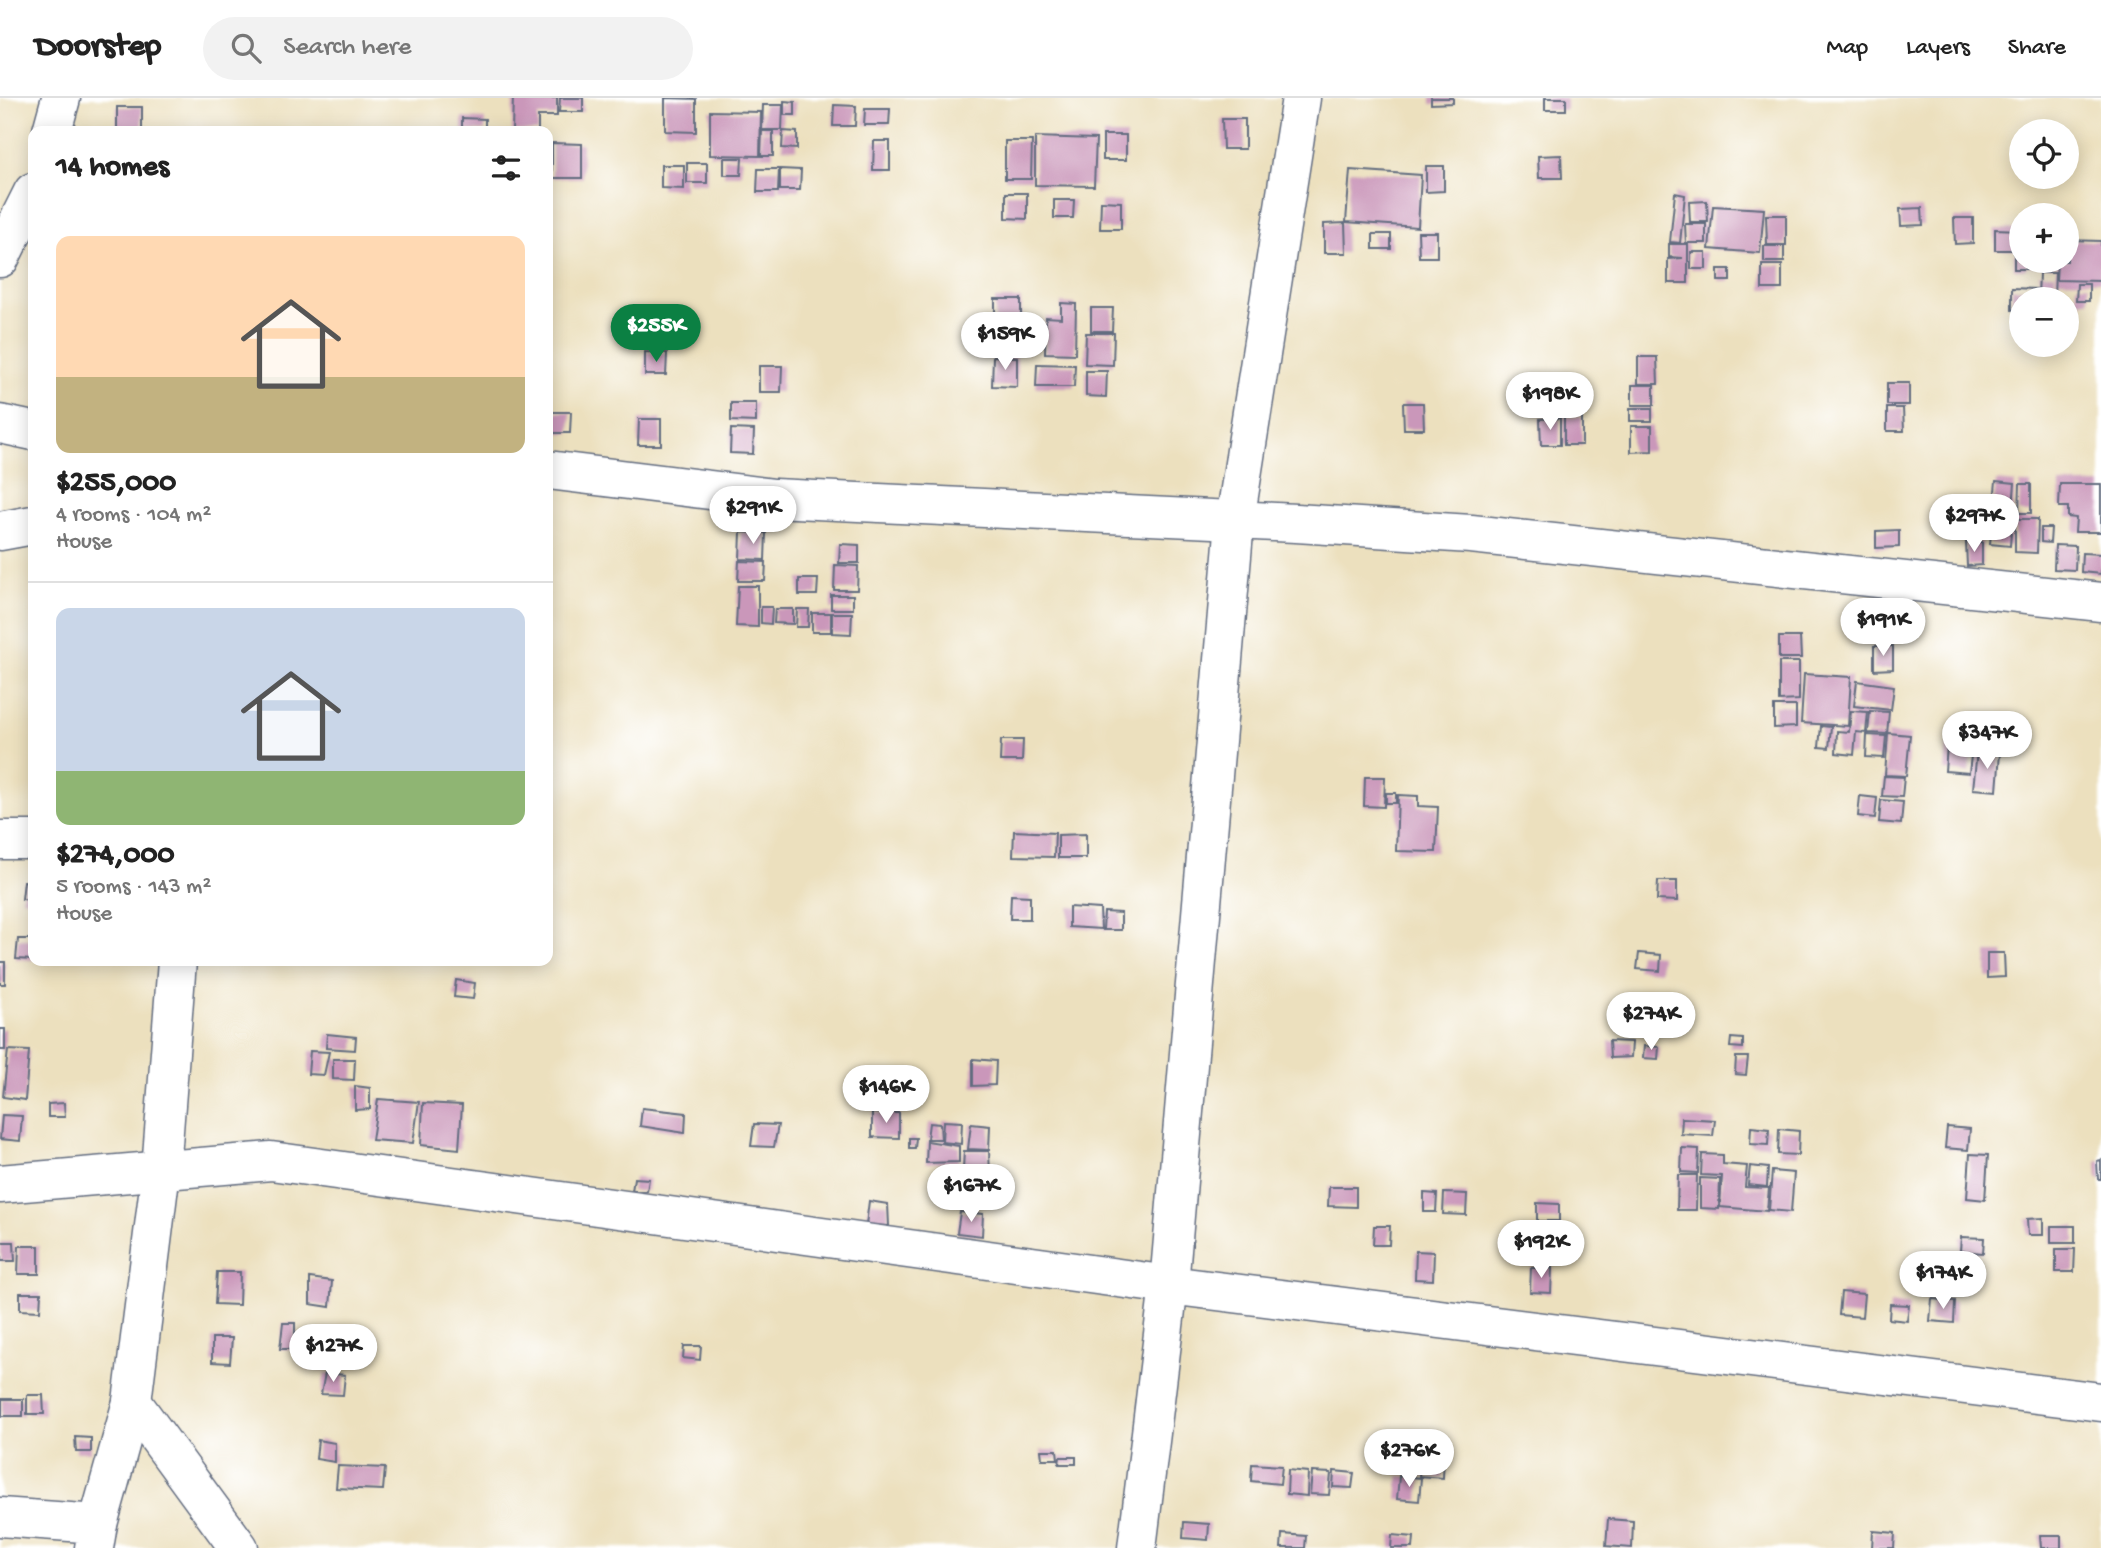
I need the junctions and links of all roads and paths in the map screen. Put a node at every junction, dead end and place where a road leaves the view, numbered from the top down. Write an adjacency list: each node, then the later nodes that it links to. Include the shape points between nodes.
1 (61, 98): 3 (street)
2 (1301, 98): 9 (street)
3 (53, 126)
4 (28, 202): 5 (street)
5 (0, 258)
6 (0, 424): 7 (street)
7 (28, 430)
8 (553, 471): 9 (street, via 774,498)
9 (1235, 521): 12 (street, via 1471,534); 18 (street)
10 (28, 526): 11 (street)
11 (0, 531)
12 (2101, 602)
13 (0, 840): 14 (street)
14 (28, 840)
15 (177, 966): 16 (street)
16 (160, 1170): 17 (street); 18 (street, via 271,1161); 19 (street)
17 (0, 1184)
18 (1169, 1285): 20 (street); 24 (street)
19 (132, 1402): 22 (street); 23 (street)
20 (2101, 1402)
21 (0, 1517): 22 (street)
22 (96, 1536)
23 (239, 1548)
24 (1137, 1548)

